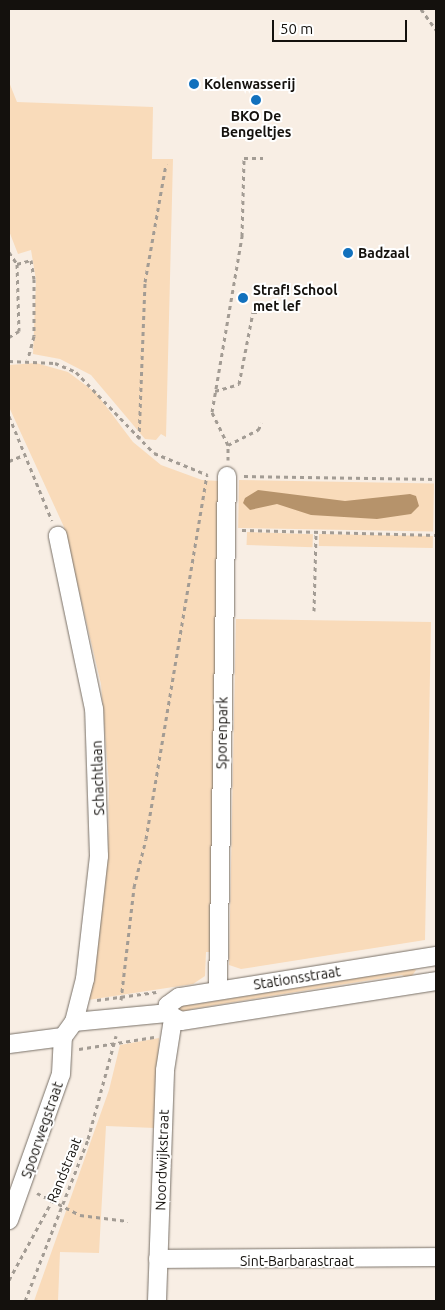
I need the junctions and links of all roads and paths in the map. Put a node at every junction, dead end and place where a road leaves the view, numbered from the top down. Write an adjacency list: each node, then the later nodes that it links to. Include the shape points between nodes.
1 (421, 9): 2 (path)
2 (436, 30)
3 (263, 158): 11 (path, via 244,158 242,236)
4 (166, 164): 14 (path, via 145,282)
5 (9, 252): 6 (path)
6 (17, 264): 8 (path, via 19,331); 9 (path, via 31,260 34,279 34,336)
7 (260, 312): 11 (path, via 253,312 240,384)
8 (9, 337)
9 (28, 359): 10 (path); 14 (path, via 55,362 89,381)
10 (9, 361)
11 (215, 391): 15 (path, via 212,412)
12 (9, 416): 16 (path)
13 (262, 422): 15 (path, via 258,430)
14 (139, 440): 28 (path, via 167,461 207,475 146,839 134,887)
15 (228, 445): 18 (path)
16 (26, 454): 17 (path); 23 (path)
17 (9, 461)
18 (227, 476): 19 (path); 20 (street, Sporenpark)
19 (436, 479)
20 (226, 530): 21 (path); 27 (street, Sporenpark)
21 (316, 532): 22 (path); 24 (path)
22 (436, 535)
23 (58, 536): 30 (street, Schachtlaan, via 94,709 100,789 100,856)
24 (314, 611)
25 (436, 956): 27 (street, Stationsstraat)
26 (436, 980): 32 (street, Stationsstraat)
27 (218, 990): 29 (street, Stationsstraat)
28 (122, 997): 29 (path, via 169,990); 30 (path)
29 (179, 997): 32 (street, via 168,1004)
30 (80, 1002): 31 (street, Schachtlaan)
31 (74, 1022): 32 (street, Stationsstraat); 35 (street)
32 (169, 1022): 34 (path); 42 (street, Noordwijkstraat)
33 (12, 1041): 35 (street)
34 (115, 1044): 35 (path); 38 (path, Randstraat, via 88,1139)
35 (62, 1045): 39 (street, Spoorwegstraat, via 61,1074 41,1139)
36 (44, 1196): 37 (path)
37 (52, 1201): 38 (path); 43 (path)
38 (61, 1207): 40 (path, via 80,1216); 44 (path, Randstraat)
39 (9, 1220)
40 (128, 1221)
41 (436, 1257): 42 (street, Sint-Barbarastraat)
42 (158, 1259): 45 (street, Noordwijkstraat)
43 (9, 1280)
44 (25, 1301)
45 (157, 1301)

